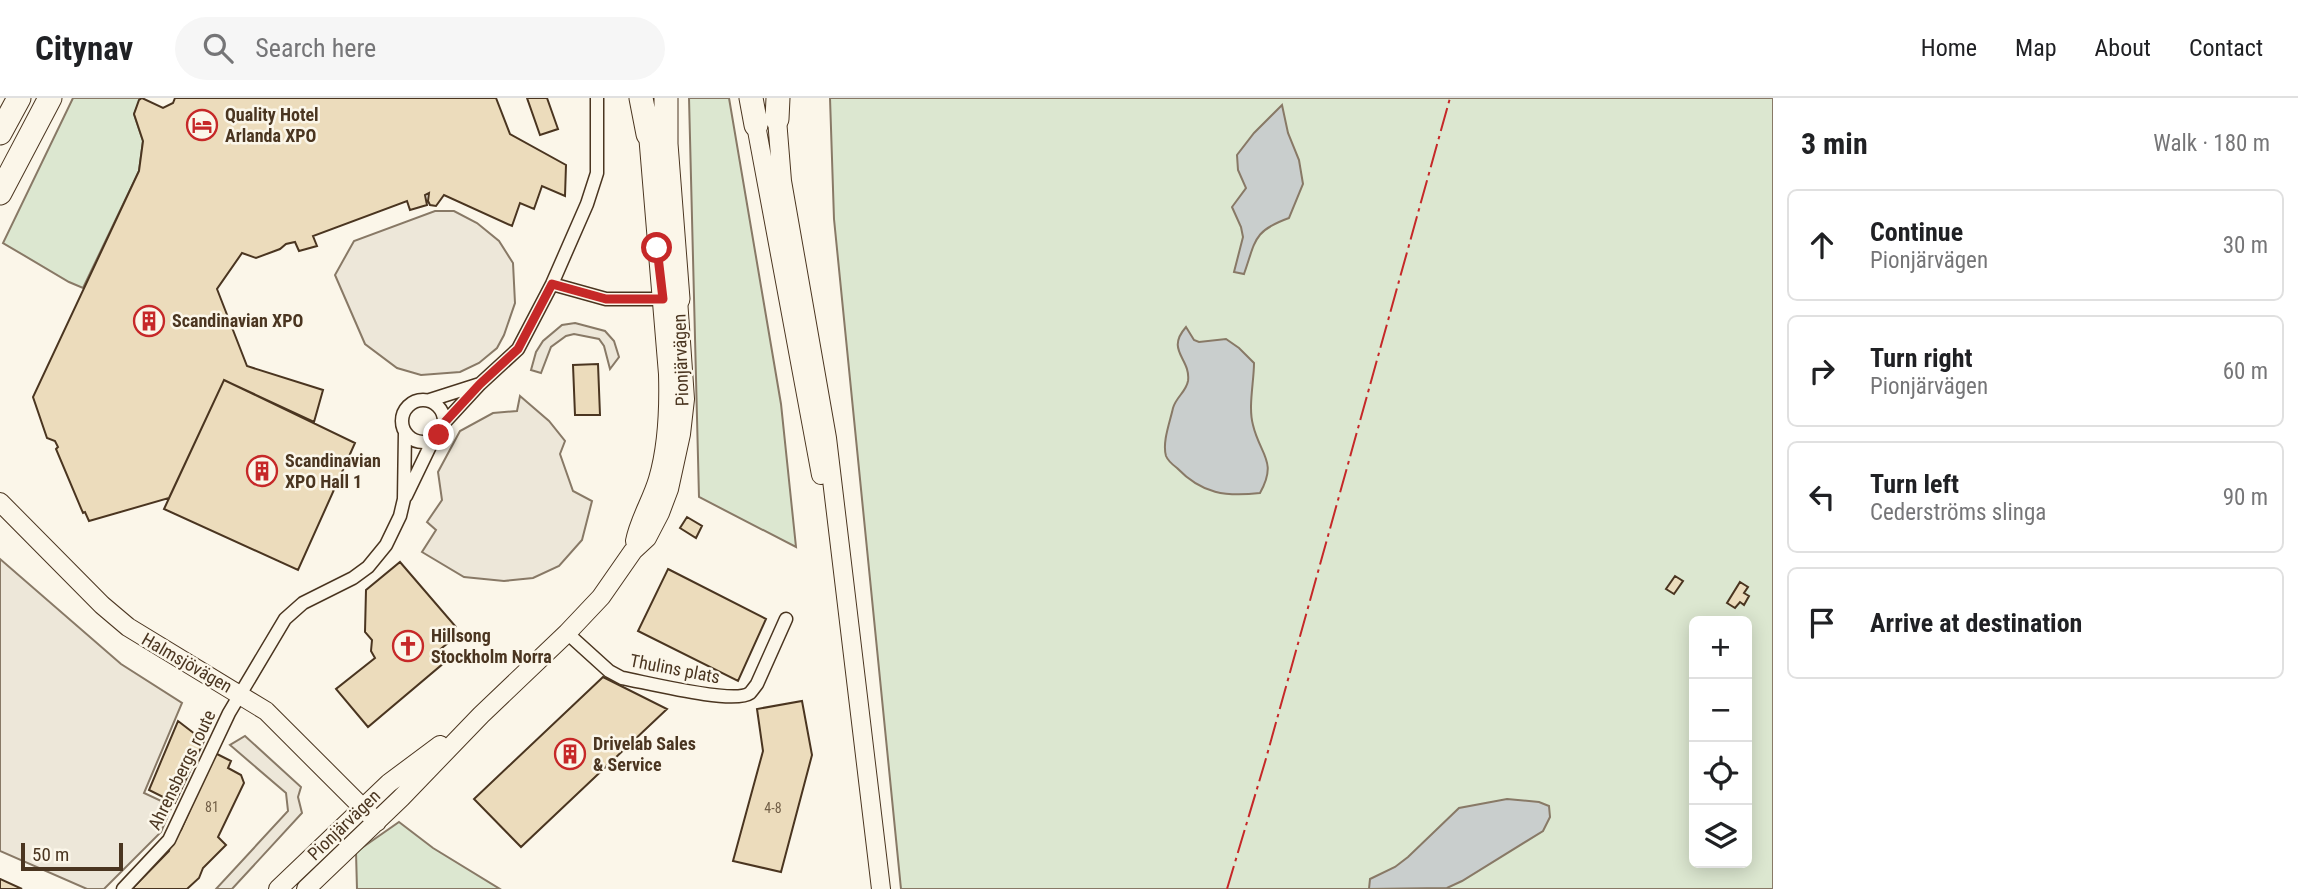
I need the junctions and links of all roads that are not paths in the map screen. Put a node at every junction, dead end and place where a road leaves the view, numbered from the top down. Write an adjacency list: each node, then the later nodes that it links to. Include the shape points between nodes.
1 (19, 98): 9 (highway)
2 (50, 98): 11 (highway)
3 (597, 98): 12 (street, via 597,173)
4 (641, 98): 10 (highway)
5 (653, 98): 10 (highway)
6 (666, 98): 13 (highway)
7 (751, 98): 8 (highway)
8 (770, 114): 30 (main road, via 827,438)
9 (0, 133)
10 (648, 134): 13 (main road, Pionjärvägen)
11 (0, 193)
12 (552, 284): 13 (street, Pionjärvägen, via 606,299); 14 (street, via 518,349)
13 (670, 299): 22 (main road, Pionjärvägen, via 685,399 669,489 647,538)
14 (480, 384): 15 (street); 16 (street)
15 (430, 400): 16 (street, via 442,410); 17 (street, via 406,408 402,416)
16 (444, 423): 18 (street)
17 (405, 432): 18 (street, via 418,441); 19 (street)
18 (433, 440): 19 (street)
19 (404, 499): 23 (street, Ahrensbergs route, via 393,533 377,557 354,578 292,610)
20 (0, 502): 23 (main road, Halmsjövägen, via 128,627)
21 (786, 619): 22 (street, Thulins plats, via 757,684 741,696 720,697 622,678)
22 (567, 633): 24 (main road, Pionjärvägen)
23 (240, 694): 25 (main road, Halmsjövägen, via 275,719); 27 (street, Ahrensbergs route, via 169,840)
24 (481, 715): 25 (main road, Pionjärvägen); 26 (main road, Pionjärvägen)
25 (362, 807): 26 (main road, Halmsjövägen); 28 (main road, Pionjärvägen)
26 (377, 822): 29 (main road, Pionjärvägen)
27 (123, 889)
28 (278, 889)
29 (306, 889)
30 (881, 889)

